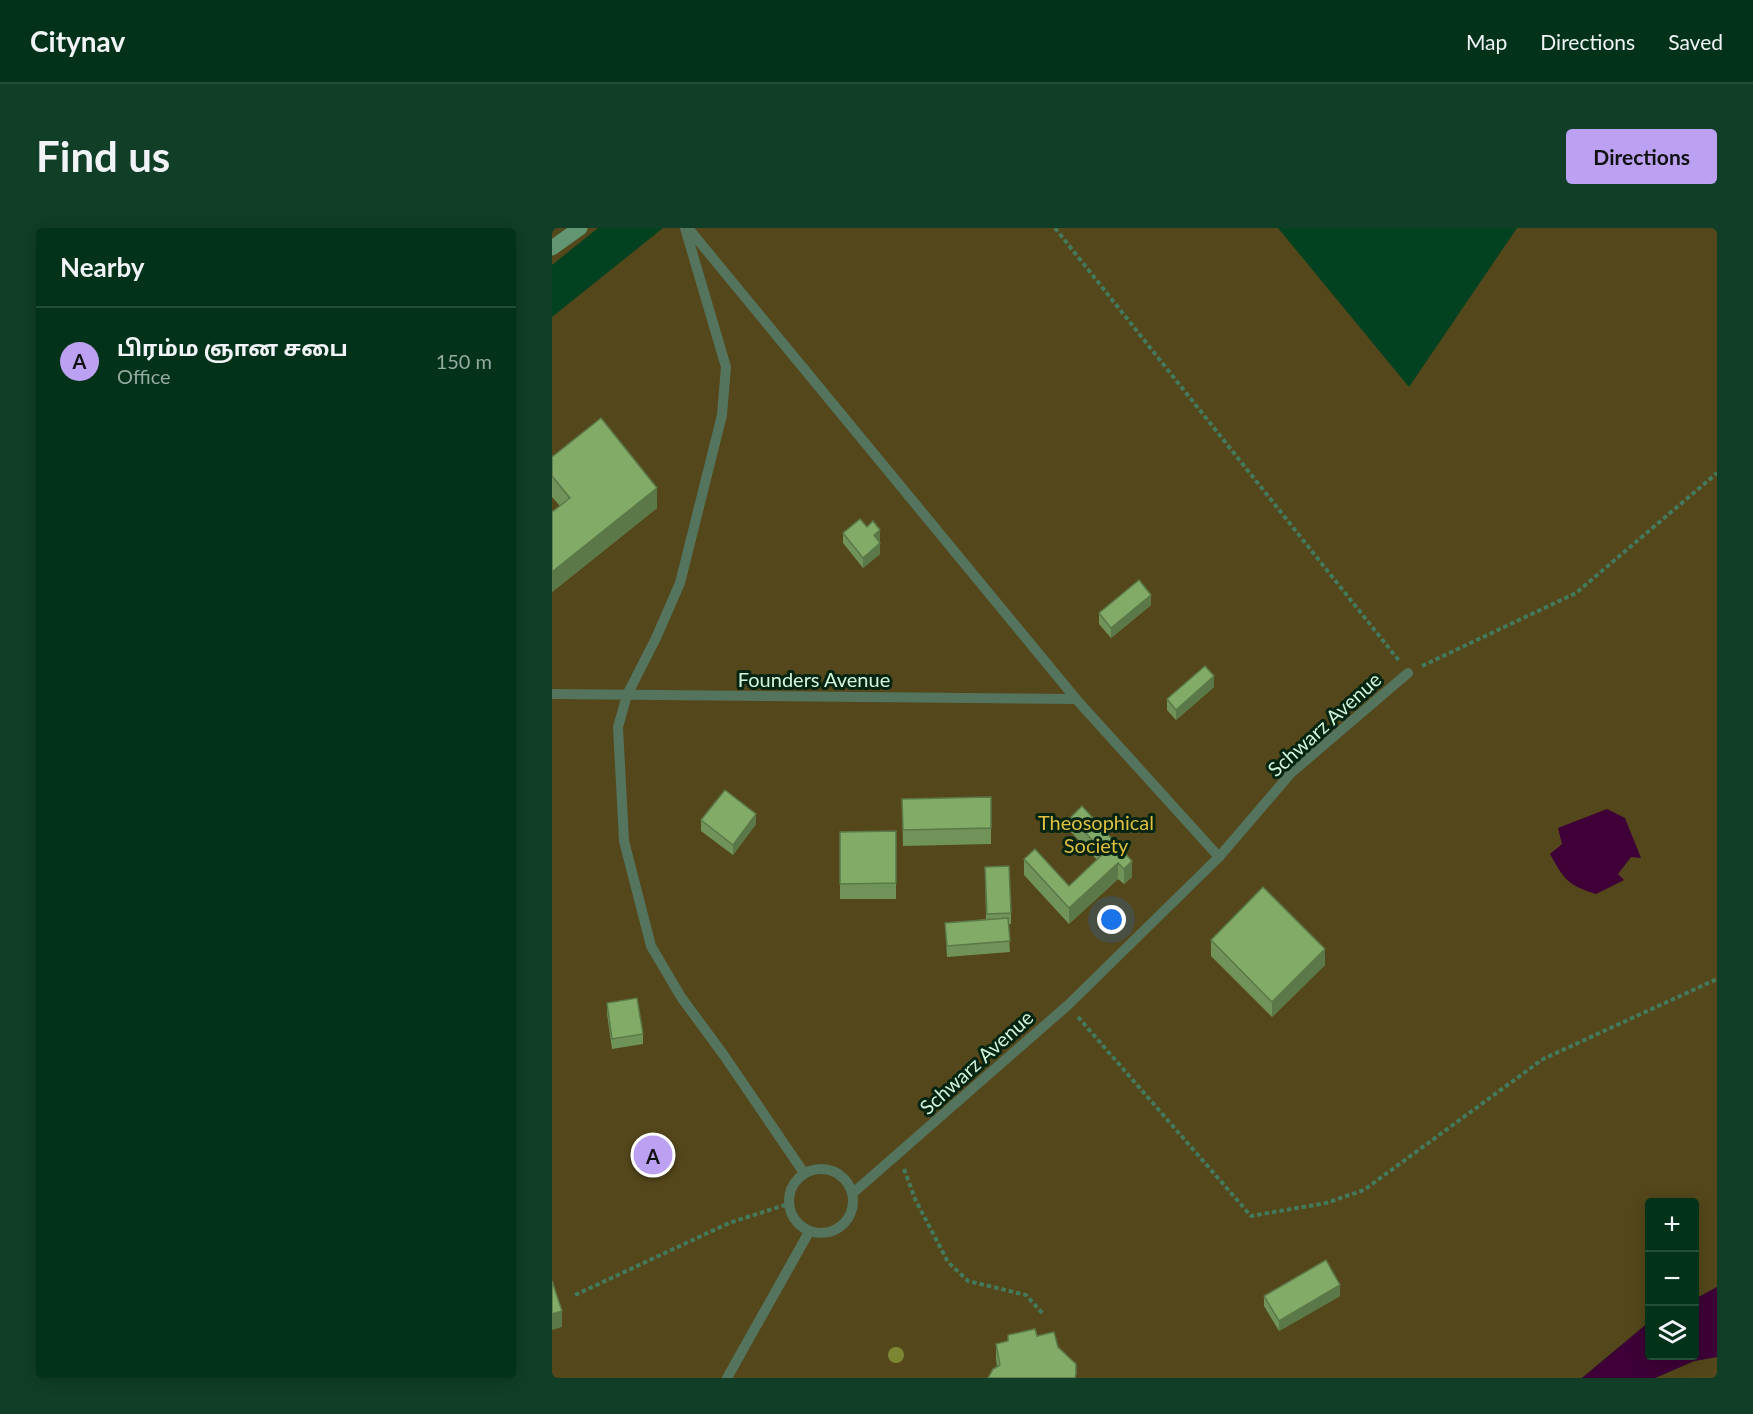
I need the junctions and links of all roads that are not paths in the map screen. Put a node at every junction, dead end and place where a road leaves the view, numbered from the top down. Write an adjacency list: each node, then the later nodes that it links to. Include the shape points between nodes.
1 (580, 228): 3 (main road)
2 (687, 228): 6 (lane, via 726,367 722,415 680,583); 7 (lane)
3 (552, 248)
4 (1408, 673): 8 (lane, Schwarz Avenue, via 1291,773)
5 (552, 694): 6 (lane, Founders Avenue)
6 (627, 695): 7 (lane, Founders Avenue); 9 (lane, via 618,727 624,841 651,946 681,997)
7 (1076, 699): 8 (lane)
8 (1219, 856): 10 (lane, Schwarz Avenue, via 1068,1005)
9 (804, 1173): 10 (lane, via 827,1169 847,1182); 11 (lane, via 792,1186 788,1204 799,1225)
10 (853, 1193): 11 (lane, via 854,1205 843,1226 821,1234)
11 (809, 1232): 12 (lane)
12 (727, 1378)

